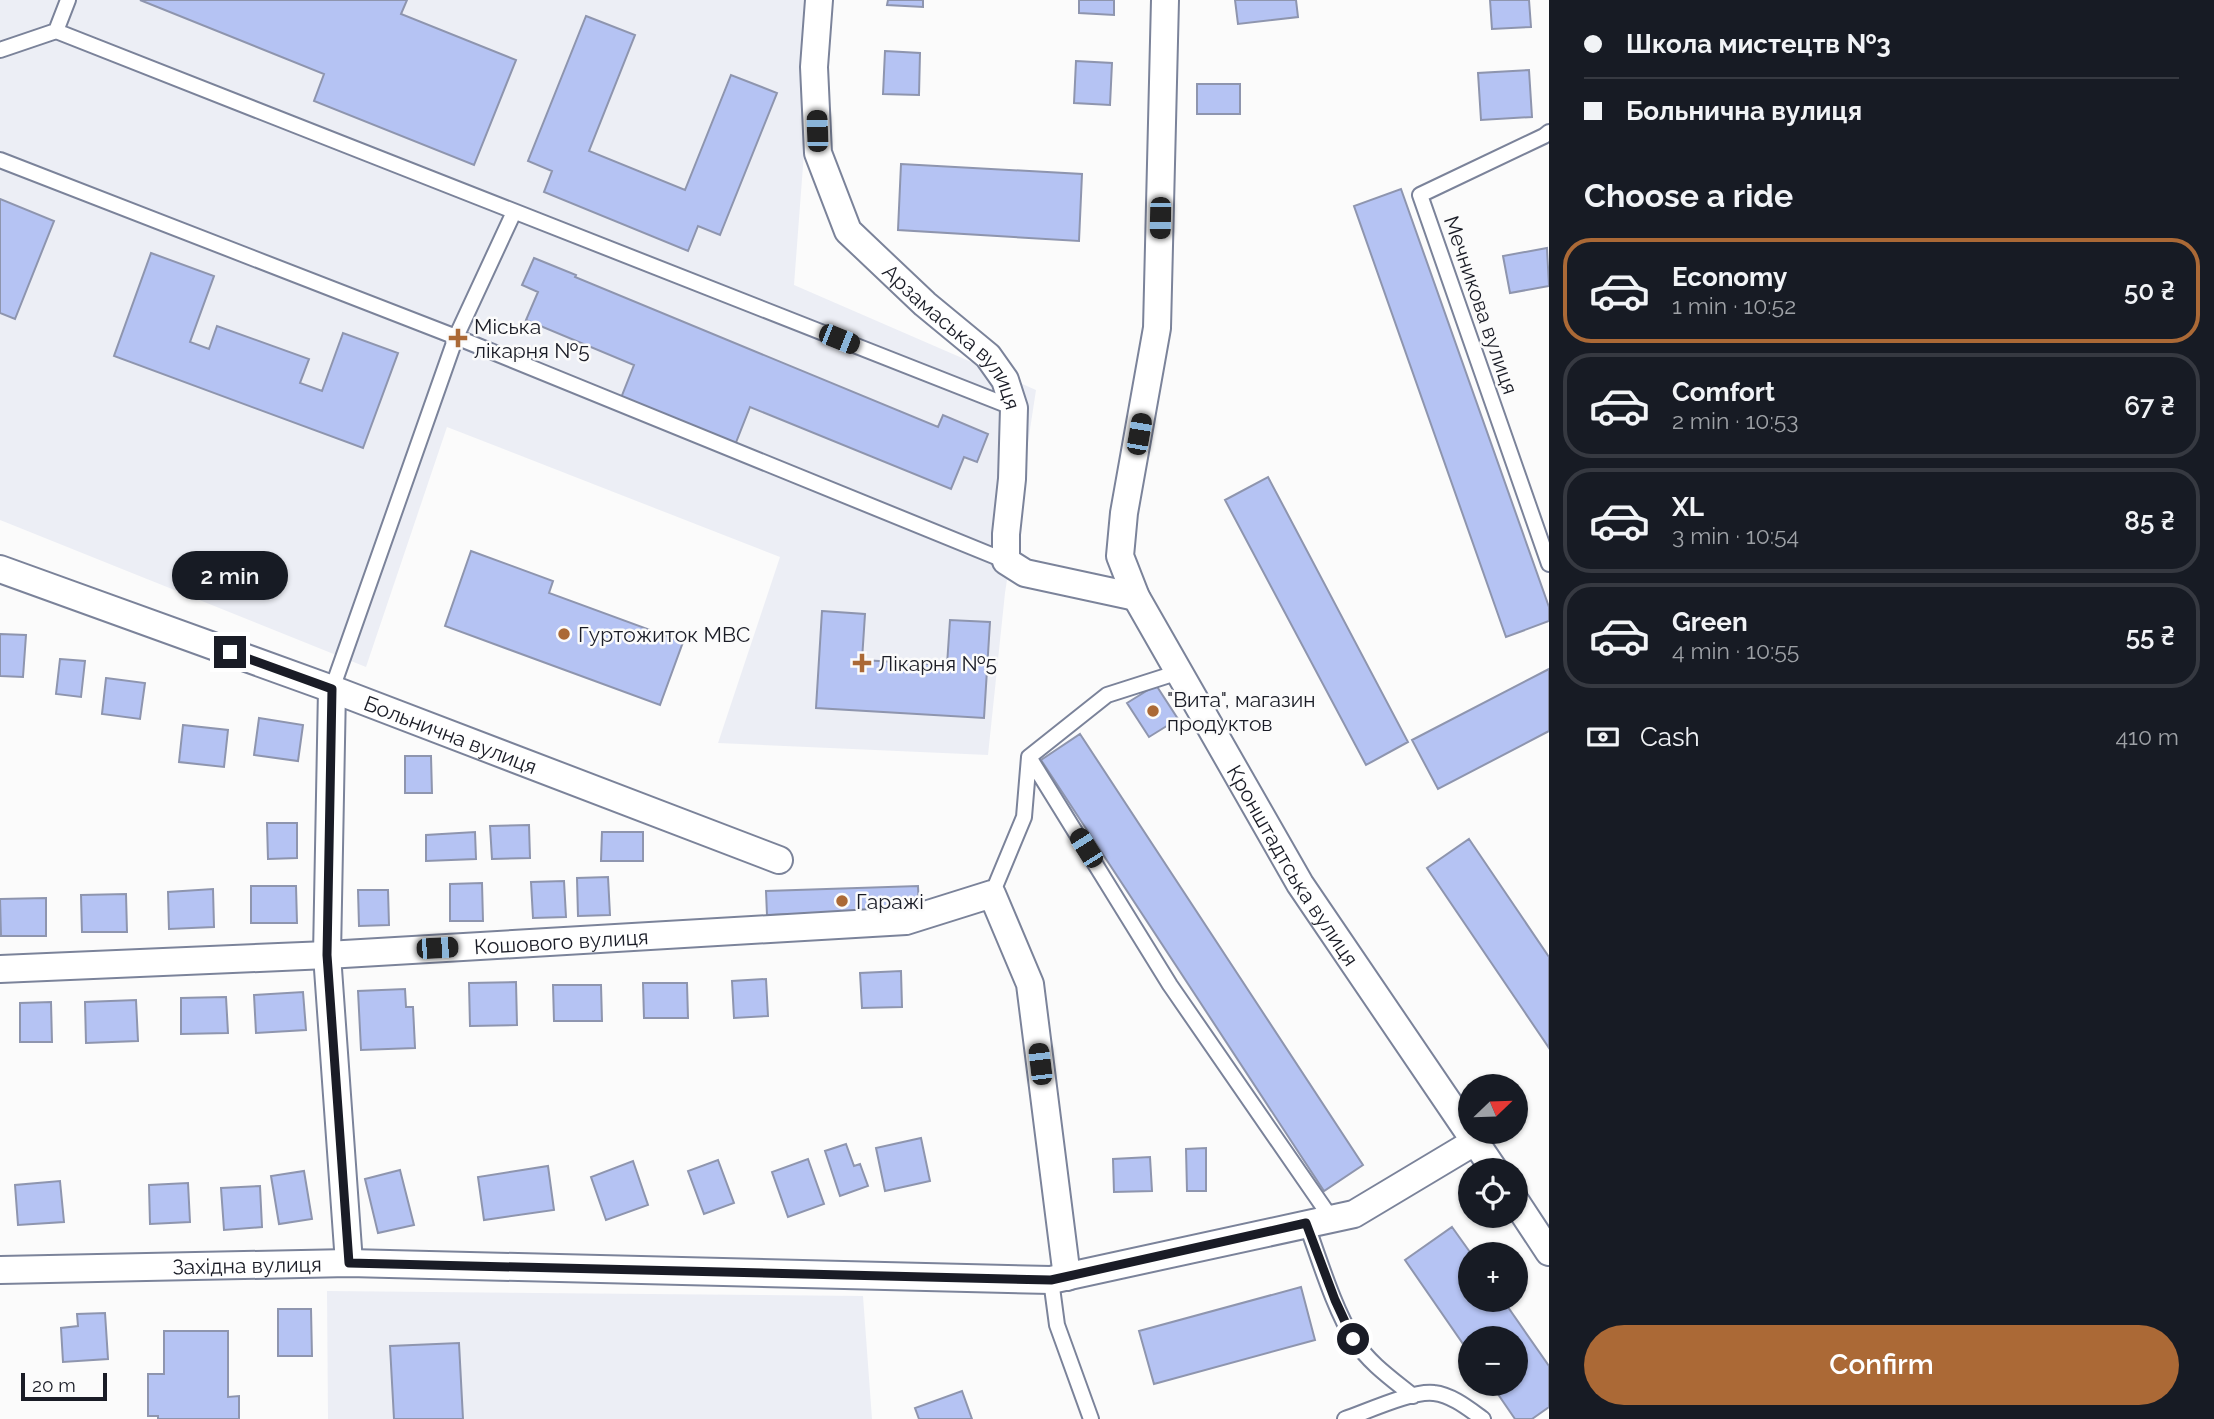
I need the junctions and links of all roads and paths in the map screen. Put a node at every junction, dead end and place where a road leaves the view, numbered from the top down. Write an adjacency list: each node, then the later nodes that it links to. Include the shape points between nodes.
1 (68, 0): 4 (lane)
2 (819, 0): 10 (street, Арзамаська вулиця, via 814,67 818,153 848,231 988,356 1005,380)
3 (1165, 0): 14 (street, Кронштадтська вулиця, via 1157,328 1120,556)
4 (56, 31): 5 (lane); 8 (lane)
5 (0, 50)
6 (1549, 132): 12 (lane, Мечникова вулиця, via 1420,195)
7 (0, 160): 9 (lane)
8 (514, 212): 9 (lane); 10 (lane)
9 (456, 337): 11 (lane); 16 (lane)
10 (1014, 408): 11 (street, Арзамаська вулиця)
11 (1006, 561): 14 (street, via 1025,573)
12 (1549, 564)
13 (0, 569): 16 (street, Больнична вулиця)
14 (1136, 597): 15 (street, Кронштадтська вулиця)
15 (1179, 672): 17 (lane, via 1107,695); 22 (street, Кронштадтська вулиця, via 1300,884)
16 (332, 689): 18 (street, Больнична вулиця); 20 (street)
17 (1029, 757): 19 (lane, via 1024,817); 25 (lane)
18 (779, 860)
19 (992, 894): 20 (street, Кошового вулиця, via 906,921); 29 (street, via 1030,984)
20 (327, 955): 21 (street, Кошового вулиця); 27 (street)
21 (0, 970)
22 (1458, 1116)
23 (1473, 1144): 25 (street, Західна вулиця, via 1354,1214)
24 (1528, 1220): 26 (street)
25 (1318, 1221): 29 (street, Західна вулиця); 30 (lane, via 1335,1300 1353,1339 1378,1369)
26 (1549, 1252)
27 (349, 1263): 28 (street, Західна вулиця); 29 (street, Західна вулиця)
28 (0, 1270)
29 (1059, 1279): 31 (lane, via 1057,1325)
30 (1413, 1395): 32 (lane); 33 (lane, via 1434,1393)
31 (1091, 1419)
32 (1345, 1419)
33 (1483, 1419)

